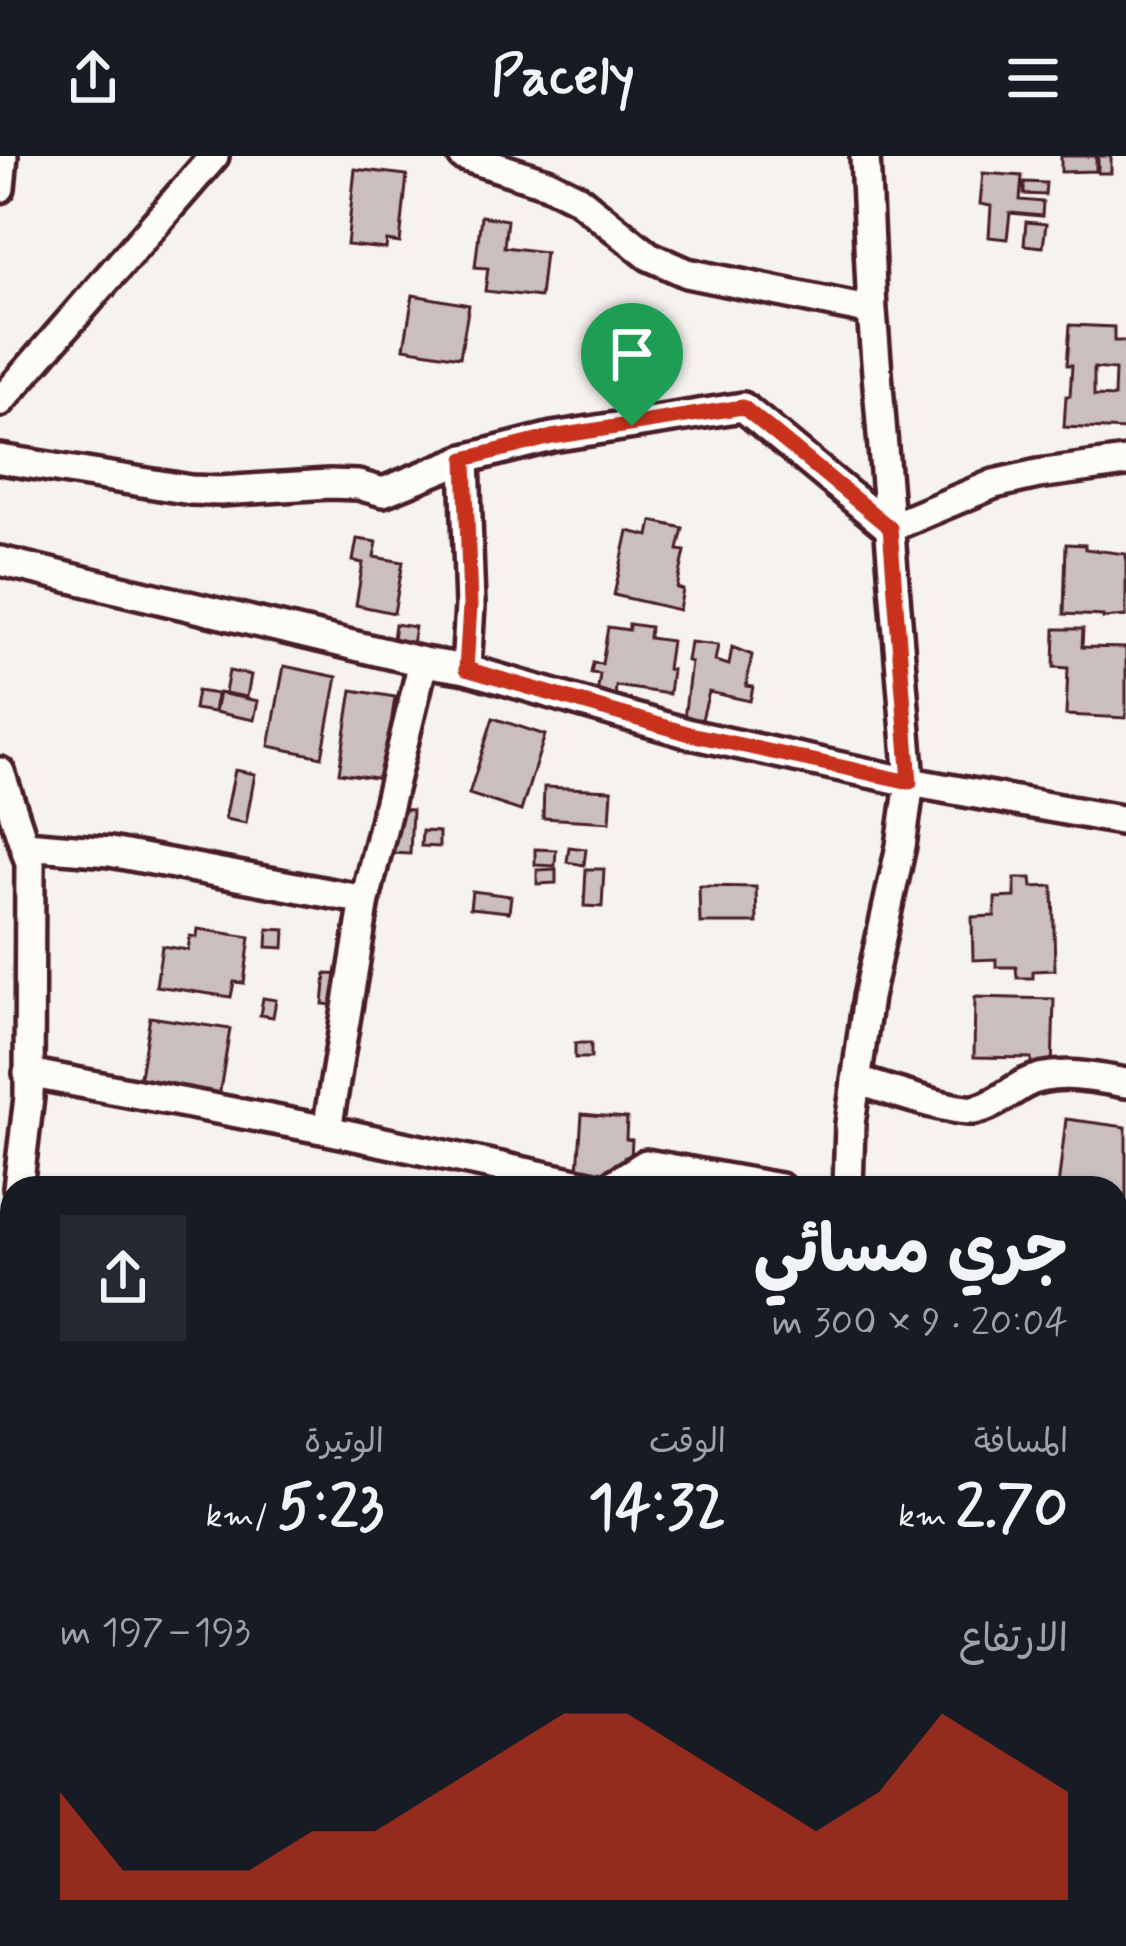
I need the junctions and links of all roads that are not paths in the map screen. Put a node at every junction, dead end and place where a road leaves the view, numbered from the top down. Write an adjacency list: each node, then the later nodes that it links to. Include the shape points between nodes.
1 (3, 156): 7 (street)
2 (214, 156): 9 (street)
3 (463, 156): 8 (street, via 577,198 649,256 687,273)
4 (849, 156): 6 (street)
5 (865, 156): 6 (street)
6 (865, 186): 8 (street)
7 (0, 188)
8 (872, 311): 13 (street)
9 (0, 402)
10 (0, 458): 11 (street, via 191,490 329,484 383,492)
11 (465, 459): 13 (street, via 743,407); 16 (street)
12 (1126, 462): 13 (street, via 994,484)
13 (890, 528): 18 (street)
14 (0, 560): 15 (street)
15 (423, 662): 16 (street); 21 (street)
16 (466, 669): 18 (street, via 690,734)
17 (0, 772): 20 (street)
18 (910, 782): 19 (street); 23 (street)
19 (1126, 821)
20 (25, 845): 21 (street, via 110,852); 22 (street)
21 (365, 900): 25 (street)
22 (28, 1073): 25 (street); 26 (street)
23 (856, 1080): 24 (street, via 974,1110 1030,1080); 30 (street)
24 (1126, 1083)
25 (327, 1130): 27 (street)
26 (19, 1176)
27 (547, 1176)
28 (625, 1176): 29 (street, via 646,1164)
29 (713, 1176)
30 (848, 1176)

